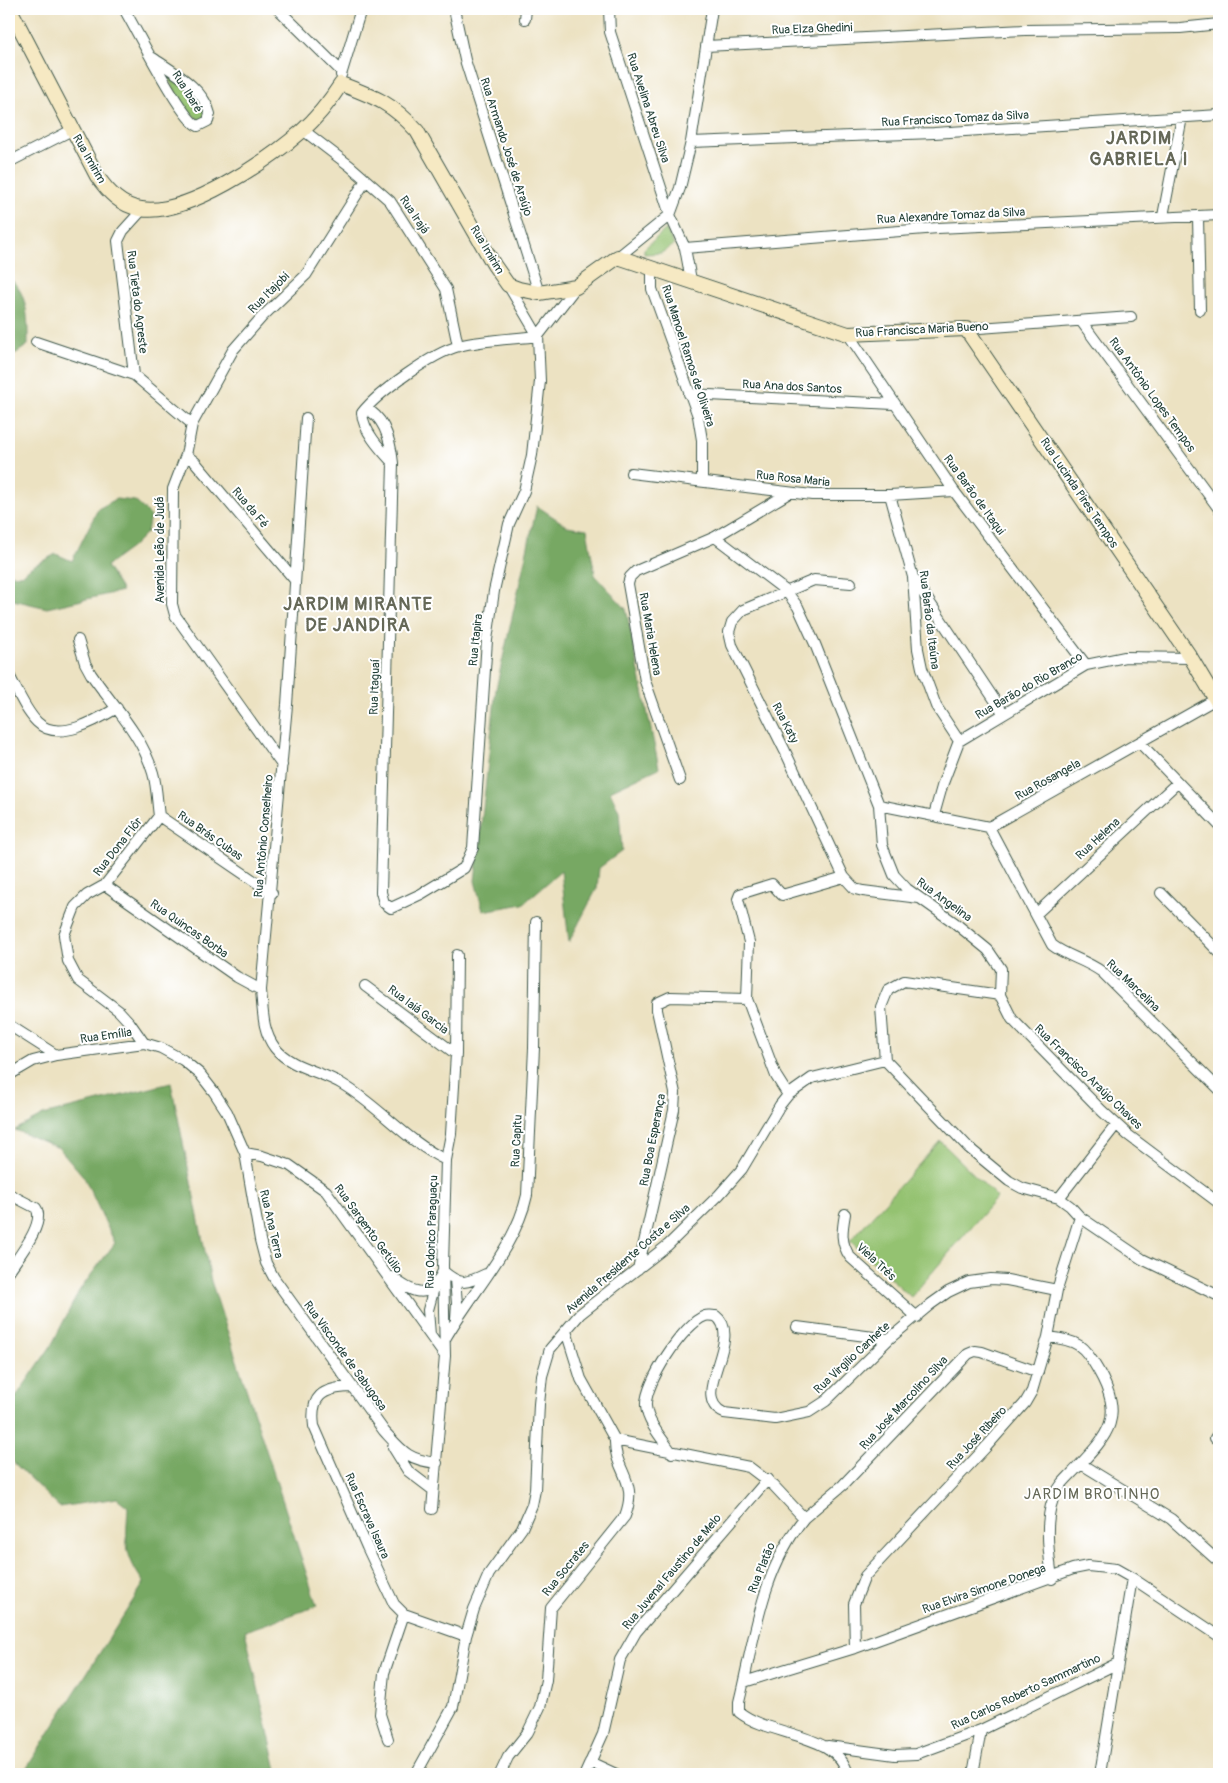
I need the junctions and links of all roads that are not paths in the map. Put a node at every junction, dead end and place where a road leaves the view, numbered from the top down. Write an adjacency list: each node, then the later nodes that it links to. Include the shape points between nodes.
1 (10, 9): 14 (street, Rua Imirim)
2 (124, 9): 10 (street, Rua Ibaré)
3 (278, 9): 11 (street)
4 (360, 9): 11 (street)
5 (454, 9): 30 (street, Rua Armando José de Araújo, via 468,69)
6 (608, 9): 21 (street, Rua Avelina Abreu Silva, via 610,32)
7 (712, 9): 9 (street)
8 (1219, 24): 9 (street, Rua Elza Ghedini)
9 (706, 46): 16 (street)
10 (153, 58): 10 (street, Rua Ibaré, via 198,94 208,107 208,121 198,126 188,119)
11 (341, 77): 15 (street, via 330,102); 28 (street, Rua Imirim, via 402,114 417,131)
12 (1219, 115): 13 (street, Rua Francisco Tomaz da Silva)
13 (1182, 117): 16 (street, Rua Francisco Tomaz da Silva, via 934,133); 22 (street)
14 (72, 130): 17 (street); 19 (street, Rua Imirim, via 109,193)
15 (303, 130): 18 (street, Rua Irajá); 19 (street, via 254,168 220,186 182,204)
16 (692, 142): 21 (street)
17 (9, 162)
18 (366, 180): 38 (street, Rua Irajá, via 390,201 446,289); 44 (street, Rua Itajobi, via 306,274 234,350)
19 (142, 210): 39 (street, Rua Tieta do Agreste, via 118,241)
20 (1219, 214): 23 (street, Rua Alexandre Tomaz da Silva)
21 (670, 215): 24 (street, Rua Avelina Abreu Silva); 25 (street)
22 (1163, 216): 23 (street, Rua Alexandre Tomaz da Silva); 24 (street, Rua Alexandre Tomaz da Silva, via 938,228)
23 (1198, 217): 31 (street)
24 (686, 248): 27 (street, Rua Avelina Abreu Silva)
25 (618, 257): 26 (street, Rua Francisca Maria Bueno); 29 (street)
26 (652, 268): 27 (street, Rua Francisca Maria Bueno); 40 (street, Rua Manoel Ramos de Oliveira, via 652,288)
27 (691, 280): 35 (street, Rua Francisca Maria Bueno)
28 (508, 285): 30 (street, Rua Imirim); 36 (street, Rua Itapira)
29 (576, 287): 30 (street, Rua Imirim); 36 (street)
30 (538, 293)
31 (1200, 310)
32 (1131, 317): 33 (street, Rua Francisca Maria Bueno)
33 (1081, 321): 34 (street, Rua Francisca Maria Bueno); 52 (street, Rua Antônio Lopes Tempos)
34 (966, 329): 35 (street, Rua Francisca Maria Bueno); 59 (street, Rua Lucinda Pires Tempos)
35 (848, 334): 41 (street, Rua Barão de Itaqui)
36 (538, 336): 38 (street); 80 (street, Rua Itapira, via 540,381 532,455 524,491 508,524 487,640 473,848 464,868)
37 (36, 342): 39 (street)
38 (458, 346): 42 (street, via 420,367)
39 (134, 375): 44 (street)
40 (689, 394): 41 (street, Rua Ana dos Santos); 48 (street, Rua Manoel Ramos de Oliveira, via 698,416 702,440)
41 (894, 404): 49 (street, Rua Barão de Itaqui)
42 (366, 409): 46 (street, Rua Itaguaí, via 373,412 385,431); 46 (street, via 362,413 365,426)
43 (306, 418): 55 (street, Rua Antônio Conselheiro)
44 (192, 424): 45 (street, Avenida Leão de Judá)
45 (186, 455): 55 (street, Rua da Fé); 67 (street, Avenida Leão de Judá, via 173,489 172,604 175,615)
46 (393, 463): 80 (street, Rua Itaguaí, via 381,892 384,904)
47 (631, 473): 48 (street, Rua Rosa Maria)
48 (702, 481): 50 (street, Rua Rosa Maria)
49 (954, 491): 51 (street, Rua Rosa Maria); 60 (street, Rua Barão de Itaqui)
50 (789, 493): 51 (street, Rua Rosa Maria); 53 (street, Rua Maria Helena)
51 (890, 495): 54 (street, Rua Barão da Itaúna)
52 (1219, 509)
53 (715, 536): 57 (street, Rua Angelina); 68 (street, Rua Maria Helena, via 636,571 628,584 645,681)
54 (913, 577): 64 (street); 65 (street, Rua Barão da Itaúna, via 922,668 936,706)
55 (294, 578): 67 (street, Rua Antônio Conselheiro)
56 (851, 583): 57 (street, Rua Katy, via 814,580)
57 (786, 591): 70 (street, Rua Angelina, via 798,607 816,644); 75 (street, Rua Katy, via 743,610 732,622 729,632 732,645)
58 (78, 640): 63 (street, Rua Dona Flôr, via 85,663)
59 (1192, 658): 60 (street, Rua Barão do Rio Branco, via 1124,658); 62 (street, Rua Lucinda Pires Tempos)
60 (1086, 665): 64 (street, Rua Barão do Rio Branco)
61 (9, 675): 63 (street, via 37,723 48,729 80,726)
62 (1217, 702): 66 (street, Rua Rosangela)
63 (117, 708): 72 (street, Rua Dona Flôr, via 149,760)
64 (1004, 714): 65 (street, Rua Barão do Rio Branco)
65 (959, 741): 71 (street)
66 (1140, 743): 69 (street); 74 (street, Rua Rosangela)
67 (282, 765): 78 (street, Rua Antônio Conselheiro)
68 (680, 780)
69 (1177, 783): 73 (street); 81 (street, Rua Helena)
70 (880, 805): 71 (street); 79 (street, Rua Angelina, via 882,846 887,860 894,875 907,889)
71 (934, 815): 74 (street)
72 (159, 816): 76 (street, Rua Dona Flôr); 78 (street, Rua Brás Cubas)
73 (1219, 825)
74 (989, 827): 81 (street, Rua Marcelina)
75 (844, 877): 79 (street, Rua Katy, via 856,889 863,891); 88 (street, via 782,895 772,884 743,892 738,899 749,942)
76 (105, 885): 86 (street, Rua Quincas Borba, via 237,977); 90 (street, Rua Dona Flôr, via 87,895 71,914 64,934 68,961 78,980 119,1011)
77 (1162, 893): 83 (street)
78 (272, 894): 86 (street, Rua Antônio Conselheiro)
79 (922, 898): 87 (street, Rua Angelina, via 956,923 996,960 1002,976)
80 (391, 908)
81 (1037, 913): 95 (street, Rua Marcelina, via 1052,945 1059,951 1091,963 1102,972)
82 (536, 922): 109 (street, Rua Capitu, via 527,1195 516,1230)
83 (1219, 952)
84 (457, 955): 91 (street, Rua Odorico Paraguaçu)
85 (365, 986): 91 (street, Rua Iaiá Garcia)
86 (261, 990): 99 (street, Rua Antônio Conselheiro, via 264,1026 283,1056 340,1082 367,1100 426,1150)
87 (1000, 995): 93 (street, via 904,981 896,984 882,1001); 97 (street, Rua Francisco Araújo Chaves, via 1006,1012 1017,1025)
88 (747, 999): 96 (street, via 776,1076); 106 (street, Rua Boa Esperança, via 670,997 657,1003 675,1093 674,1110)
89 (9, 1024): 92 (street)
90 (144, 1043): 92 (street, Rua Emília); 98 (street, Rua Emília, via 183,1060 200,1074 226,1112)
91 (456, 1054): 99 (street, Rua Odorico Paraguaçu, via 451,1134)
92 (56, 1055): 94 (street, Rua Emília, via 33,1061)
93 (885, 1060): 96 (street, Avenida Presidente Costa e Silva, via 812,1078); 101 (street, via 935,1115 998,1172 1022,1188)
94 (9, 1075)
95 (1219, 1090)
96 (788, 1095): 106 (street, Avenida Presidente Costa e Silva, via 742,1170 692,1223)
97 (1116, 1125): 101 (street); 102 (street, Rua Francisco Araújo Chaves)
98 (245, 1153): 105 (street, Rua Sargento Getúlio, via 289,1165 314,1180 326,1191); 113 (street, Rua Ana Terra, via 266,1263)
99 (446, 1160): 107 (street, Rua Odorico Paraguaçu)
100 (9, 1194): 108 (street, via 36,1208 39,1220)
101 (1059, 1198): 104 (street)
102 (1219, 1203)
103 (845, 1214): 115 (street, Viela Três, via 843,1247)
104 (1080, 1218): 112 (street, Rua José Ribeiro); 114 (street, via 1142,1259)
105 (372, 1256): 111 (street, via 390,1276 408,1289 423,1292); 119 (street, Rua Sargento Getúlio)
106 (638, 1269): 118 (street, Avenida Presidente Costa e Silva, via 580,1314)
107 (443, 1270): 110 (street); 111 (street); 121 (street, Rua Odorico Paraguaçu)
108 (9, 1271)
109 (487, 1274): 110 (street, via 468,1282); 116 (street, Rua Capitu)
110 (455, 1280): 116 (street)
111 (435, 1284): 119 (street, via 428,1310)
112 (1057, 1290): 115 (street, Rua Virgilio Canhete, via 1007,1280 969,1282 948,1292); 120 (street, Rua José Ribeiro)
113 (286, 1295): 125 (street, Rua Visconde de Sabugosa)
114 (1219, 1296)
115 (916, 1317): 122 (street, Rua Virgilio Canhete)
116 (455, 1321): 121 (street, Rua Capitu)
117 (797, 1327): 122 (street)
118 (566, 1331): 127 (street, via 588,1394); 139 (street, Avenida Presidente Costa e Silva, via 550,1349 542,1376 532,1505 522,1528 489,1574)
119 (430, 1337): 123 (street, Rua Sargento Getúlio)
120 (1048, 1337): 124 (street, Rua José Ribeiro); 130 (street, via 1083,1347 1100,1374 1113,1406 1106,1432)
121 (445, 1339): 123 (street, Rua Odorico Paraguaçu)
122 (889, 1339): 128 (street, Rua Virgilio Canhete, via 826,1400 809,1412 791,1417 756,1418 724,1413 713,1404 711,1390 724,1342 724,1328 716,1316 704,1316 670,1351 656,1371 646,1395 646,1409)
123 (445, 1356): 129 (street, Rua Odorico Paraguaçu)
124 (1038, 1372): 134 (street, Rua José Marcolino Silva, via 982,1352 968,1354 843,1485); 141 (street, Rua José Ribeiro, via 1025,1404 865,1576 854,1604)
125 (351, 1387): 126 (street, Rua Visconde de Sabugosa); 138 (street, Rua Escrava Isaura, via 329,1390 315,1400 312,1411 314,1426 370,1554 394,1604)
126 (384, 1431): 129 (street, Rua Visconde de Sabugosa, via 414,1460); 132 (street, Rua Visconde de Sabugosa, via 408,1471)
127 (615, 1440): 128 (street); 149 (street, Rua Socrates, via 615,1451 628,1484 630,1503 624,1516 551,1608 546,1680 540,1707 528,1732 508,1757)
128 (672, 1453): 131 (street, via 749,1467)
129 (437, 1463): 132 (street, Rua Odorico Paraguaçu)
130 (1081, 1464): 135 (street, via 1172,1519); 136 (street, via 1061,1484 1052,1502 1048,1537)
131 (768, 1479): 134 (street); 147 (street, Rua Juvenal Faustino de Melo, via 624,1649 609,1716)
132 (433, 1490): 133 (street, Rua Odorico Paraguaçu)
133 (432, 1509)
134 (804, 1518): 143 (street, Rua Platão, via 788,1538 774,1566 764,1594)
135 (1219, 1562)
136 (1052, 1578): 137 (street, Rua Elvira Simone Donega, via 1088,1566 1116,1569); 141 (street, Rua Elvira Simone Donega)
137 (1132, 1578): 140 (street, Rua Elvira Simone Donega); 142 (street)
138 (404, 1614): 139 (street); 145 (street, via 384,1673 380,1714)
139 (466, 1636): 148 (street, Avenida Presidente Costa e Silva, via 453,1707)
140 (1219, 1636)
141 (855, 1648): 143 (street, Rua Elvira Simone Donega)
142 (1118, 1663): 144 (street, Rua Carlos Roberto Sammartino); 154 (street)
143 (744, 1682): 146 (street, Rua Platão, via 739,1712 762,1726)
144 (981, 1730): 146 (street, Rua Carlos Roberto Sammartino, via 916,1754); 153 (street)
145 (388, 1739)
146 (828, 1746): 152 (street, via 840,1757)
147 (590, 1762): 150 (street, Rua Juvenal Faustino de Melo); 151 (street)
148 (416, 1774)
149 (500, 1774)
150 (585, 1774)
151 (616, 1774)
152 (848, 1774)
153 (973, 1774)
154 (1100, 1774)

